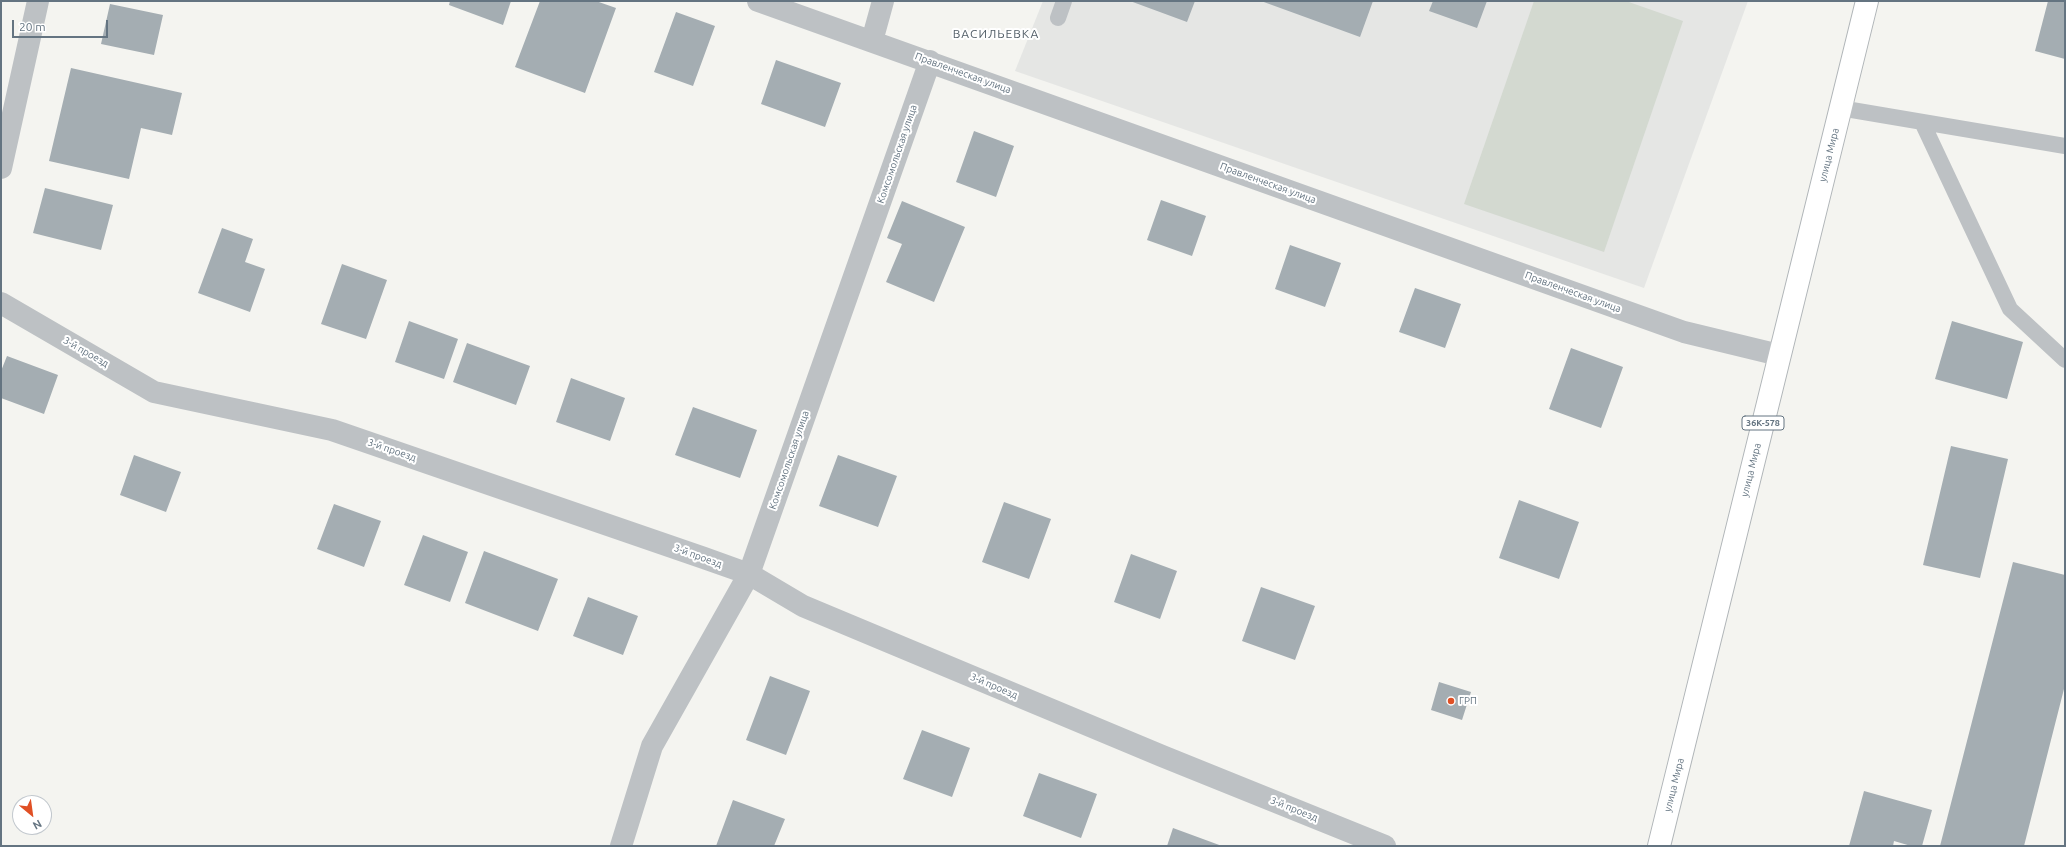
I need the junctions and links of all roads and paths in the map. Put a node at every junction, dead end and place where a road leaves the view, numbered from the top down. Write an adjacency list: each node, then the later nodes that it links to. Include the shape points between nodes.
1 (38, 1): 12 (street)
2 (758, 1): 7 (street, Правленческая улица)
3 (883, 1): 7 (street)
4 (1064, 1): 6 (lane)
5 (1867, 1): 9 (main road, улица Мира / 36К-578)
6 (1058, 18)
7 (872, 41): 8 (street, Правленческая улица)
8 (930, 61): 14 (street, Правленческая улица, via 1684,332); 16 (street, Комсомольская улица)
9 (1840, 108): 10 (lane); 14 (main road, улица Мира / 36К-578)
10 (1922, 122): 11 (lane); 15 (lane, via 2010,310)
11 (2065, 146)
12 (1, 168)
13 (1, 303): 16 (street, 3-й проезд, via 154,392 332,430)
14 (1780, 355): 19 (main road, улица Мира / 36К-578)
15 (2065, 360)
16 (749, 574): 17 (street, Комсомольская улица, via 652,746); 18 (street, 3-й проезд, via 803,606)
17 (622, 846)
18 (1385, 846)
19 (1659, 846)

